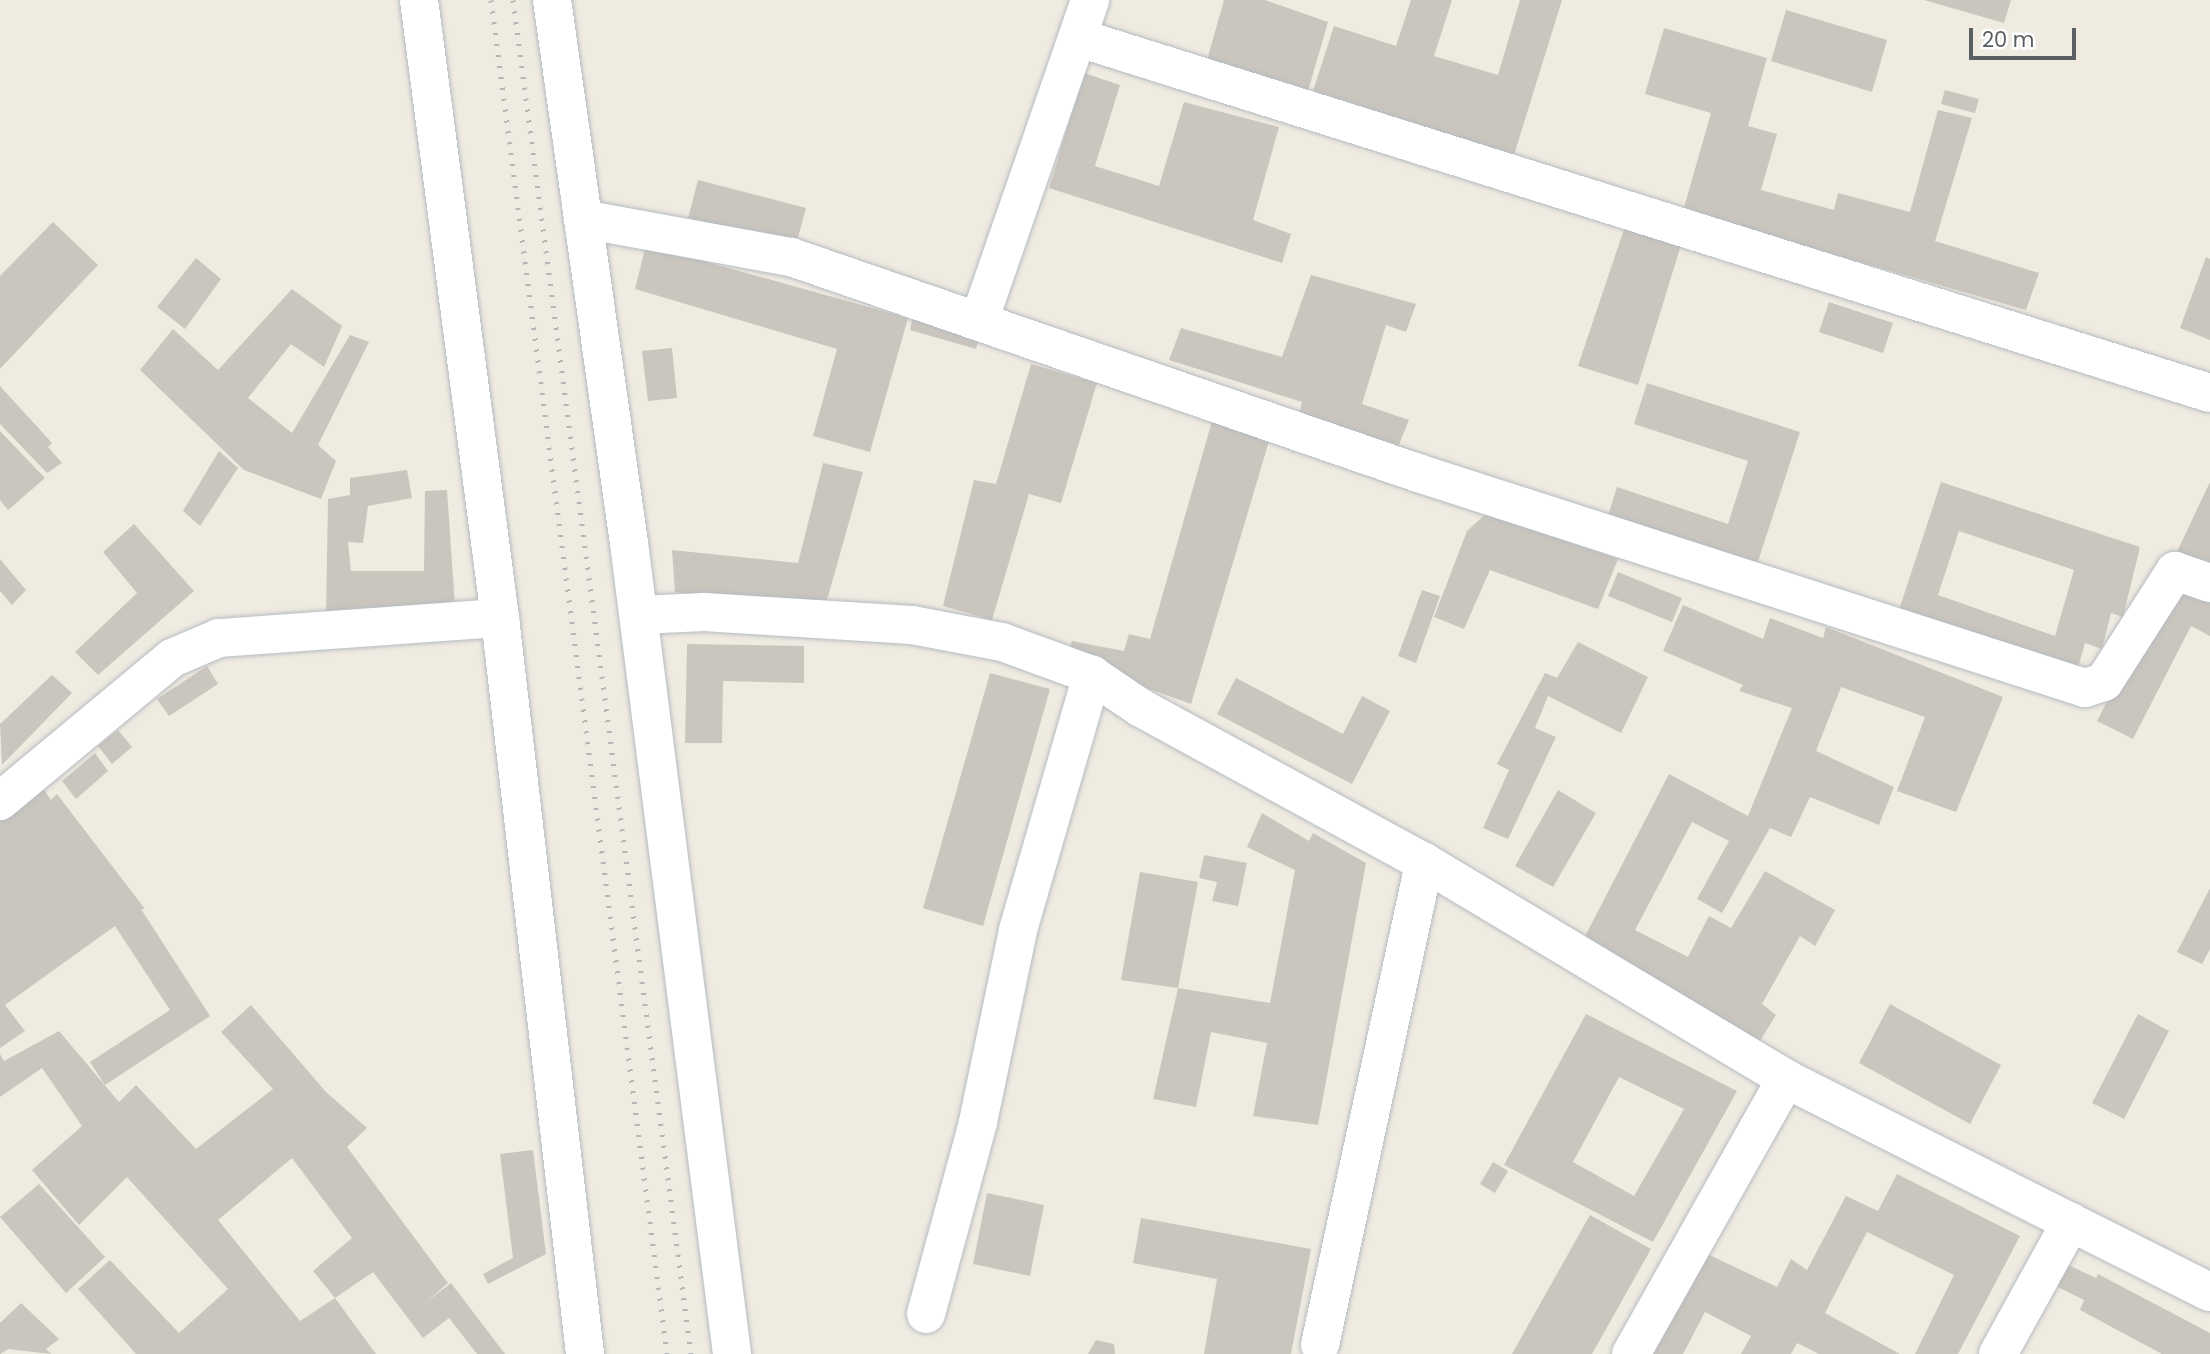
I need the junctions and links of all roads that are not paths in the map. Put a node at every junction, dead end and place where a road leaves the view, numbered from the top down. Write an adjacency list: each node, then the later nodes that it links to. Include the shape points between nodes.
1 (419, 0): 10 (street)
2 (552, 0): 5 (street)
3 (1090, 0): 4 (street)
4 (1079, 38): 6 (street); 7 (street)
5 (583, 219): 6 (street, via 791,257); 9 (street)
6 (979, 321): 8 (street, via 1418,474 2085,688 2104,682 2175,571)
7 (2210, 393)
8 (2210, 583)
9 (639, 615): 11 (street, via 704,612 912,625 1002,642); 20 (street)
10 (500, 618): 12 (street, via 219,638 172,658); 19 (street)
11 (1092, 675): 13 (street, via 1142,708); 17 (street, via 1018,930 978,1122)
12 (0, 801)
13 (1424, 862): 14 (street); 18 (street)
14 (1786, 1079): 15 (street); 21 (street)
15 (2071, 1222): 16 (street); 22 (street)
16 (2210, 1292)
17 (926, 1314)
18 (1320, 1345)
19 (584, 1354)
20 (732, 1354)
21 (1631, 1354)
22 (1998, 1354)

